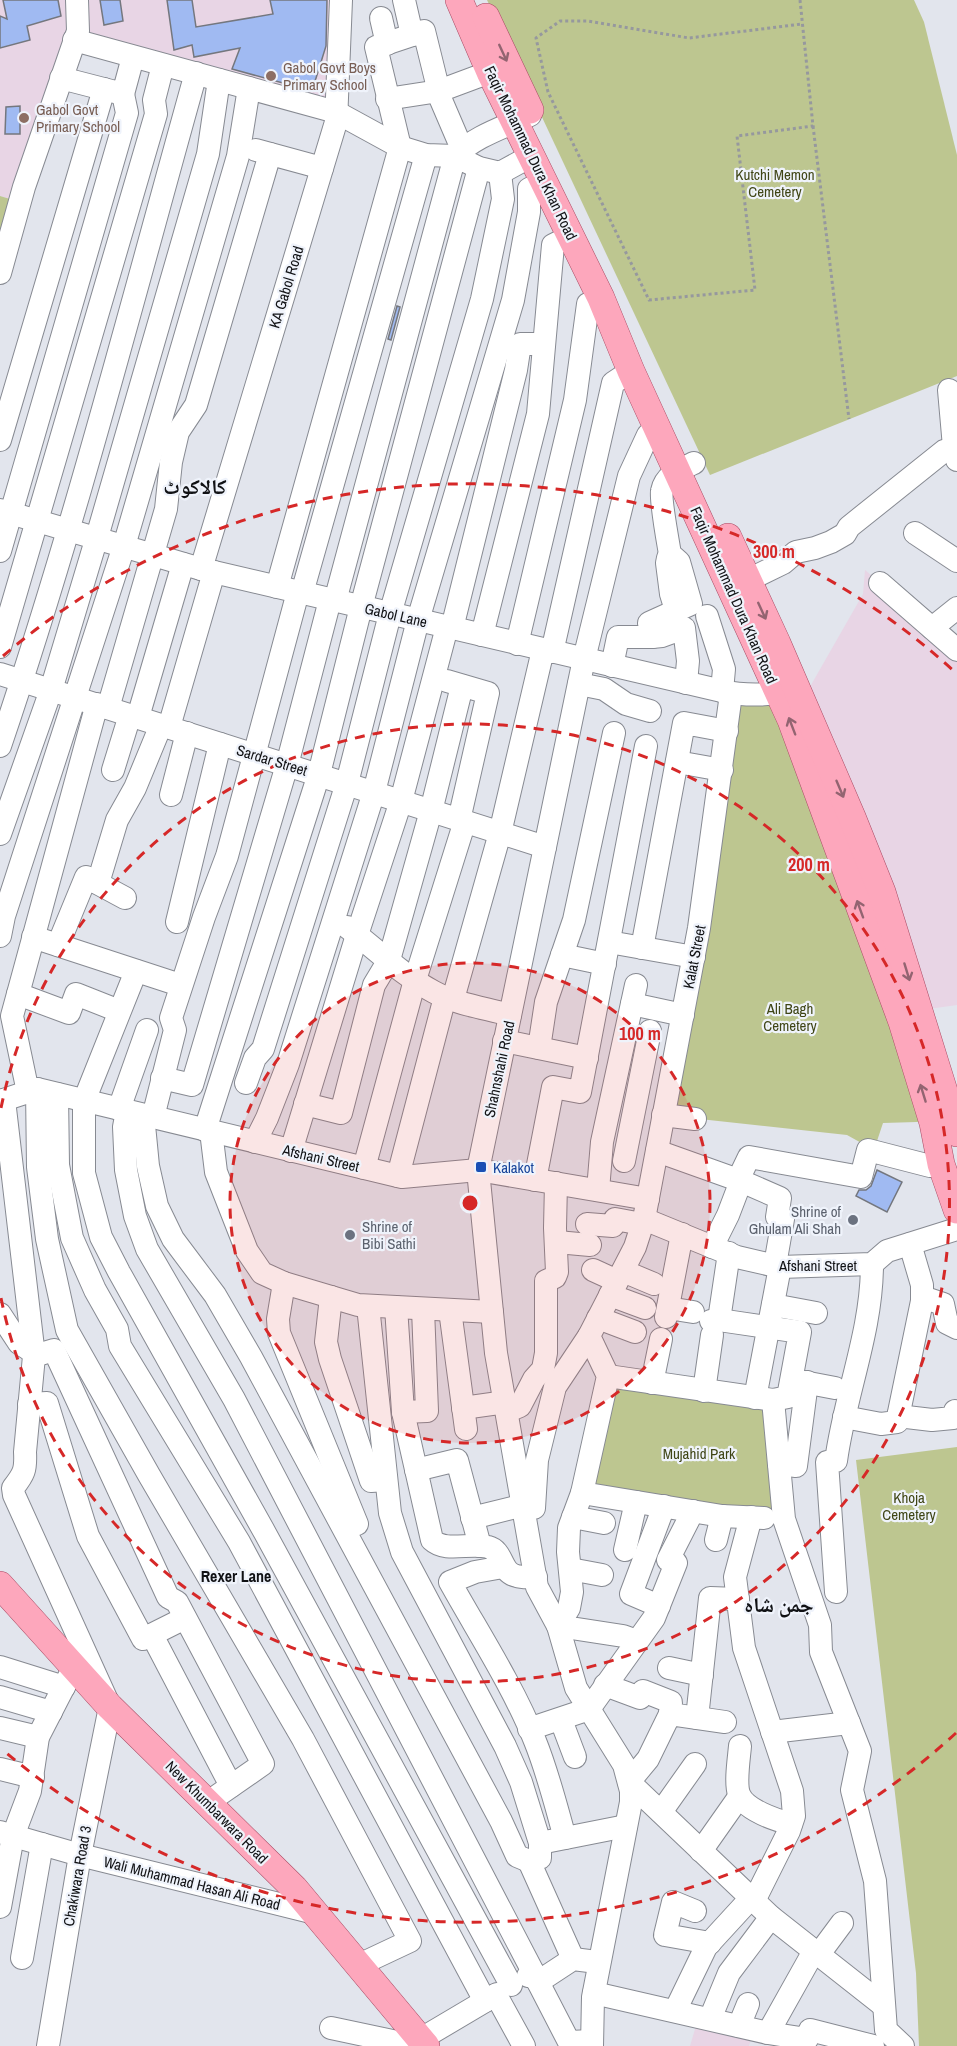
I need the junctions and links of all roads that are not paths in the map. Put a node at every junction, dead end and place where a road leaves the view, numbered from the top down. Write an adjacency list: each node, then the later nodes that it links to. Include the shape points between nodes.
1 (77, 0): 7 (street, via 78,31)
2 (341, 0): 19 (street, KA Gabol Road)
3 (404, 0): 6 (street)
4 (378, 7): 8 (street)
5 (472, 8): 11 (main road, Faqir Mohammad Dura Khan Road); 20 (main road, Faqir Mohammad Dura Khan Road, one-way to 20)
6 (412, 35): 8 (street); 16 (street, via 424,31)
7 (74, 40): 9 (street); 13 (street)
8 (387, 44): 18 (street, via 376,47)
9 (133, 57): 10 (street); 17 (street)
10 (163, 64): 12 (street); 46 (street, via 154,100 156,114)
11 (490, 72): 16 (street); 20 (main road, Faqir Mohammad Dura Khan Road)
12 (196, 74): 14 (street); 47 (street)
13 (61, 78): 17 (street); 33 (street)
14 (219, 80): 15 (street); 30 (street)
15 (249, 88): 19 (street); 21 (street)
16 (439, 91): 18 (street); 23 (street)
17 (113, 92): 42 (street); 45 (street, via 127,113)
18 (387, 99): 22 (street)
19 (336, 112): 22 (street); 27 (street, KA Gabol Road)
20 (523, 118): 23 (street, via 489,132); 26 (main road, Faqir Mohammad Dura Khan Road); 44 (main road, Faqir Mohammad Dura Khan Road)
21 (240, 146): 24 (street); 31 (street)
22 (400, 147): 25 (street); 57 (street)
23 (459, 152): 25 (street); 28 (street); 58 (street)
24 (270, 154): 27 (street); 38 (street)
25 (426, 155): 57 (street)
26 (531, 156): 28 (street); 29 (main road, Faqir Mohammad Dura Khan Road)
27 (322, 168): 54 (street, KA Gabol Road)
28 (490, 171): 59 (street); 61 (street, via 502,199 482,299)
29 (544, 181): 32 (main road, Faqir Mohammad Dura Khan Road); 63 (street, via 529,189 513,300)
30 (199, 184): 31 (street); 36 (street)
31 (228, 193): 37 (street)
32 (572, 236): 34 (main road, Faqir Mohammad Dura Khan Road); 35 (street, via 553,245)
33 (0, 273)
34 (601, 298): 39 (main road, Faqir Mohammad Dura Khan Road); 68 (street, via 588,304 575,400)
35 (544, 344): 64 (street, via 520,344); 66 (street, via 538,414)
36 (148, 358): 37 (street); 49 (street)
37 (177, 363): 38 (street); 50 (street)
38 (207, 369): 52 (street, via 196,405 178,432 166,509)
39 (631, 371): 41 (main road, Faqir Mohammad Dura Khan Road); 71 (street, via 613,383)
40 (949, 390): 43 (street)
41 (659, 429): 44 (main road, Faqir Mohammad Dura Khan Road); 72 (street, Shahnshahi Road, via 648,435 629,476)
42 (0, 440)
43 (956, 451): 56 (street, via 944,451 845,534 796,552)
44 (686, 467): 56 (main road, Faqir Mohammad Dura Khan Road); 67 (street, via 670,476 662,491 670,554 679,562 691,604 649,623)
45 (6, 512): 46 (street, Gabol Lane); 51 (street)
46 (38, 521): 47 (street, Gabol Lane); 69 (street)
47 (68, 530): 49 (street, Gabol Lane); 76 (street)
48 (915, 532): 53 (street)
49 (97, 537): 50 (street, Gabol Lane); 80 (street)
50 (124, 546): 52 (street, Gabol Lane); 83 (street)
51 (0, 550)
52 (153, 555): 54 (street, Gabol Lane); 84 (street)
53 (957, 561)
54 (199, 568): 57 (street, Gabol Lane); 86 (street); 87 (street)
55 (880, 583): 65 (street)
56 (740, 585): 81 (main road, Faqir Mohammad Dura Khan Road)
57 (292, 591): 58 (street, Gabol Lane); 93 (street)
58 (333, 600): 59 (street, Gabol Lane); 95 (street)
59 (361, 607): 61 (street, Gabol Lane); 98 (street)
60 (957, 608): 65 (street)
61 (390, 614): 63 (street, Gabol Lane); 99 (street)
62 (707, 616): 82 (street, Kalat Street, via 724,669)
63 (418, 620): 64 (street, Gabol Lane); 100 (street)
64 (450, 628): 66 (street, Gabol Lane); 75 (street)
65 (932, 628): 70 (street)
66 (482, 635): 68 (street, Gabol Lane)
67 (652, 637): 73 (street, via 618,637); 77 (street, via 684,628)
68 (517, 644): 71 (street, Gabol Lane)
69 (0, 647)
70 (957, 650)
71 (548, 651): 72 (street, Gabol Lane); 105 (street)
72 (584, 659): 73 (street, Gabol Lane); 78 (street, Shahnshahi Road)
73 (612, 666): 77 (street, Gabol Lane)
74 (0, 674): 76 (street, Sardar Street)
75 (434, 677): 79 (street); 102 (street)
76 (22, 681): 80 (street, Sardar Street); 91 (street)
77 (686, 683): 82 (street, Gabol Lane)
78 (579, 684): 85 (street, via 604,689 626,704); 107 (street, Shahnshahi Road)
79 (462, 686): 103 (street); 104 (street, via 488,693)
80 (51, 690): 83 (street, Sardar Street); 106 (street)
81 (788, 692): 82 (street, Gabol Lane); 153 (main road, Faqir Mohammad Dura Khan Road, via 790,720 856,862 902,1022)
82 (726, 693): 88 (street, Kalat Street)
83 (74, 697): 84 (street, Sardar Street); 115 (street)
84 (103, 706): 86 (street, Sardar Street); 116 (street)
85 (650, 711)
86 (134, 716): 87 (street, Sardar Street); 96 (street)
87 (172, 728): 90 (street, Sardar Street); 101 (street); 108 (street, via 117,820)
88 (727, 731): 94 (street, via 684,723); 97 (street, Kalat Street)
89 (614, 733): 123 (street, via 574,920)
90 (220, 744): 93 (street, Sardar Street); 113 (street)
91 (0, 746)
92 (646, 746): 117 (street)
93 (254, 754): 95 (street, Sardar Street); 127 (street, via 227,856)
94 (677, 762): 97 (street); 119 (street)
95 (287, 765): 98 (street, Sardar Street); 143 (street, via 192,1086)
96 (113, 770)
97 (722, 770): 121 (street, Kalat Street)
98 (319, 774): 99 (street, Sardar Street); 109 (street)
99 (347, 783): 100 (street, Sardar Street); 111 (street)
100 (374, 792): 102 (street, Sardar Street); 112 (street)
101 (171, 795)
102 (401, 801): 103 (street, Sardar Street); 114 (street)
103 (431, 811): 104 (street, Sardar Street); 122 (street)
104 (462, 820): 105 (street, Sardar Street); 126 (street)
105 (500, 833): 107 (street, Sardar Street); 131 (street)
106 (0, 834)
107 (545, 847): 120 (street, Shahnshahi Road)
108 (98, 883): 110 (street); 118 (street, via 87,877)
109 (281, 891): 111 (street); 155 (street)
110 (125, 898)
111 (310, 899): 112 (street); 144 (street, via 263,1049 255,1058)
112 (334, 917): 114 (street); 156 (street, via 288,1064)
113 (177, 922)
114 (357, 935): 122 (street); 133 (street)
115 (0, 936)
116 (33, 937): 118 (street); 129 (street)
117 (609, 942): 119 (street); 124 (street)
118 (58, 945): 125 (street)
119 (642, 948): 121 (street)
120 (522, 957): 123 (street); 134 (street, Shahnshahi Road)
121 (694, 957): 135 (street, Kalat Street)
122 (389, 960): 126 (street); 136 (street, via 374,985)
123 (560, 961): 124 (street); 140 (street, via 546,1002)
124 (604, 964): 128 (street)
125 (136, 971): 127 (street); 132 (street)
126 (415, 980): 131 (street); 161 (street)
127 (180, 985): 143 (street, via 171,1018 175,1030)
128 (600, 988): 130 (street); 141 (street)
129 (18, 994): 132 (street, via 69,1013 76,994); 145 (street, via 12,1016)
130 (634, 995): 135 (street); 142 (street)
131 (449, 998): 134 (street); 163 (street)
132 (119, 1011): 147 (street)
133 (334, 1011): 136 (street); 148 (street)
134 (510, 1015): 139 (street, Shahnshahi Road)
135 (683, 1015): 150 (street, Kalat Street)
136 (365, 1020): 148 (street, via 341,1113)
137 (147, 1030): 149 (street)
138 (650, 1031): 154 (street)
139 (504, 1041): 140 (street); 162 (street, Shahnshahi Road)
140 (539, 1048): 141 (street)
141 (588, 1052): 142 (street); 165 (street, via 580,1092 553,1088)
142 (621, 1053): 152 (street)
143 (162, 1078): 149 (street)
144 (246, 1083)
145 (41, 1092): 146 (street); 147 (street, Afshani Street); 288 (street, via 38,1167 45,1229 67,1330 303,1739 410,1941); 291 (street, via 72,1238 117,1329 120,1346 239,1542)
146 (2, 1100): 197 (street)
147 (84, 1101): 149 (street, Afshani Street); 291 (street, via 84,1173 101,1237 265,1533)
148 (305, 1104): 158 (street)
149 (135, 1113): 155 (street, Afshani Street); 275 (street, via 157,1206 173,1239 214,1295 251,1357 517,1856); 289 (street, via 124,1127 126,1170 135,1216 147,1249 234,1399)
150 (663, 1115): 151 (street); 157 (street, Kalat Street)
151 (695, 1119)
152 (606, 1122): 154 (street); 166 (street)
153 (950, 1123): 160 (main road, Faqir Mohammad Dura Khan Road)
154 (630, 1128): 159 (street)
155 (208, 1131): 156 (street, Afshani Street); 178 (street, via 216,1172 247,1251 262,1273)
156 (255, 1142): 158 (street, Afshani Street)
157 (657, 1150): 164 (street); 168 (street, Kalat Street)
158 (291, 1151): 161 (street, Afshani Street)
159 (624, 1161)
160 (941, 1164): 164 (street, via 930,1166 868,1150 861,1178 749,1157); 167 (main road, Faqir Mohammad Dura Khan Road)
161 (364, 1168): 163 (street, Afshani Street)
162 (478, 1170): 163 (street, Afshani Street); 165 (street, Afshani Street); 188 (street, Shahnshahi Road)
163 (398, 1176)
164 (739, 1180): 173 (street); 175 (street, via 780,1198 777,1217 783,1219)
165 (545, 1181): 166 (street, Afshani Street); 171 (street)
166 (598, 1190): 168 (street, Afshani Street)
167 (957, 1210)
168 (645, 1214): 170 (street, Afshani Street); 171 (street, via 615,1218 613,1227); 177 (street, Kalat Street, via 635,1247)
169 (957, 1229): 172 (street, Afshani Street)
170 (682, 1234): 173 (street, Afshani Street); 191 (street)
171 (557, 1242): 205 (street, via 557,1272 546,1281 543,1369 520,1406)
172 (910, 1244): 174 (street, Afshani Street, via 887,1251); 181 (street, via 922,1285)
173 (721, 1250): 175 (street, Afshani Street); 192 (street)
174 (872, 1264): 175 (street, Afshani Street, via 821,1276); 209 (street, via 865,1335)
175 (777, 1266): 182 (street)
176 (593, 1270): 177 (street)
177 (617, 1282): 179 (street); 185 (street); 193 (street, Kalat Street)
178 (284, 1284): 180 (street); 224 (street, via 279,1334)
179 (654, 1284)
180 (331, 1297): 183 (street); 212 (street, via 327,1342 330,1359 371,1481)
181 (921, 1297): 195 (street, via 943,1304 947,1323); 208 (street)
182 (773, 1305): 189 (street); 194 (street)
183 (368, 1306): 184 (street); 212 (street)
184 (396, 1307): 186 (street); 207 (street)
185 (645, 1308)
186 (423, 1309): 187 (street); 207 (street, via 427,1411)
187 (450, 1310): 188 (street); 205 (street, via 464,1419)
188 (492, 1312): 205 (street, Shahnshahi Road)
189 (816, 1313)
190 (0, 1314): 197 (street, via 19,1343)
191 (665, 1322): 192 (street); 200 (street)
192 (709, 1322): 194 (street); 202 (street)
193 (593, 1327): 196 (street); 198 (street); 227 (street, Kalat Street, via 555,1387 537,1460)
194 (769, 1328): 199 (street, via 801,1332); 203 (street)
195 (957, 1328)
196 (635, 1332)
197 (33, 1354): 204 (street); 237 (street, via 54,1350 168,1597 177,1602)
198 (608, 1376): 200 (street); 213 (street)
199 (799, 1381): 201 (street); 203 (street, via 788,1397); 210 (street, via 796,1466)
200 (652, 1383): 202 (street)
201 (836, 1388)
202 (704, 1391): 203 (street)
203 (764, 1399): 210 (street)
204 (29, 1404): 239 (street, via 47,1403 88,1536 143,1639); 247 (street, via 24,1473 13,1488 14,1495)
205 (507, 1407): 215 (street, Shahnshahi Road)
206 (955, 1410): 208 (street, via 953,1418)
207 (403, 1412): 211 (street)
208 (898, 1416): 209 (street, via 897,1422 881,1424)
209 (844, 1417): 234 (street, via 836,1461 826,1462)
210 (779, 1464): 222 (street)
211 (416, 1470): 221 (street, via 457,1460); 226 (street, via 432,1540 441,1546)
212 (386, 1480): 275 (street, via 390,1513 402,1552 506,1746 521,1782)
213 (582, 1493): 214 (street); 219 (street)
214 (636, 1502): 216 (street); 228 (street)
215 (524, 1505): 221 (street); 227 (street, Shahnshahi Road)
216 (664, 1506): 217 (street); 231 (street)
217 (693, 1511): 218 (street); 235 (street, via 668,1560 676,1563)
218 (722, 1516): 220 (street); 225 (street)
219 (573, 1517): 223 (street); 230 (street, via 569,1528)
220 (751, 1517): 222 (street); 236 (street, via 735,1577)
221 (472, 1518): 226 (street)
222 (783, 1519): 254 (street, via 820,1625 821,1652)
223 (604, 1523)
224 (357, 1524)
225 (716, 1540)
226 (480, 1546): 229 (street, via 495,1550)
227 (531, 1549): 232 (street)
228 (625, 1550)
229 (503, 1567): 232 (street, via 515,1576); 256 (street, via 450,1582)
230 (570, 1569): 231 (street); 238 (street, via 569,1608)
231 (619, 1574): 235 (street, via 631,1594)
232 (536, 1577): 238 (street, via 537,1587)
233 (0, 1585): 244 (main road, New Khumbarwara Road)
234 (836, 1592)
235 (662, 1597): 240 (street, via 654,1618)
236 (738, 1599): 243 (street, via 710,1598); 257 (street, via 746,1656)
237 (185, 1618): 239 (street); 265 (street, via 263,1764)
238 (558, 1626): 240 (street); 248 (street, via 576,1688)
239 (152, 1635): 265 (street)
240 (637, 1641): 245 (street)
241 (0, 1667): 244 (street)
242 (669, 1668): 243 (street)
243 (702, 1675): 251 (street)
244 (69, 1677): 247 (main road, New Khumbarwara Road); 249 (street)
245 (605, 1685): 248 (street); 250 (street, via 640,1698 643,1691 671,1702)
246 (0, 1697): 249 (street)
247 (110, 1707): 267 (main road, New Khumbarwara Road); 276 (street, Chakiwara Road 3)
248 (589, 1709): 252 (street); 264 (street, via 624,1765)
249 (51, 1712): 258 (street)
250 (670, 1714): 251 (street); 264 (street, via 648,1759)
251 (697, 1718): 253 (street)
252 (561, 1720): 256 (street); 260 (street)
253 (725, 1722)
254 (849, 1723): 257 (street); 293 (street, via 860,1751 852,1790 875,1881)
255 (0, 1728): 258 (street)
256 (529, 1729): 272 (street)
257 (772, 1732): 269 (street, via 792,1791)
258 (38, 1737): 263 (street)
259 (740, 1746): 266 (street)
260 (575, 1756)
261 (695, 1764): 268 (street)
262 (0, 1769): 263 (street)
263 (33, 1778): 271 (street)
264 (629, 1782): 268 (street); 270 (street, via 631,1802)
265 (231, 1786): 267 (street)
266 (740, 1797): 269 (street, via 768,1816); 274 (street)
267 (207, 1803): 280 (main road, New Khumbarwara Road, via 294,1888)
268 (660, 1812): 274 (street)
269 (791, 1824): 277 (street)
270 (626, 1826): 272 (street); 287 (street)
271 (6, 1834): 273 (street, Wali Muhammad Hasan Ali Road); 278 (street)
272 (565, 1838): 275 (street)
273 (42, 1844): 276 (street, Wali Muhammad Hasan Ali Road); 285 (street)
274 (701, 1851): 277 (street)
275 (534, 1852): 286 (street)
276 (80, 1855): 280 (street, Wali Muhammad Hasan Ali Road); 301 (street, Chakiwara Road 3)
277 (752, 1900): 281 (street); 283 (street)
278 (0, 1907)
279 (695, 1911): 283 (street, via 674,1902 664,1935)
280 (315, 1914): 288 (main road, New Khumbarwara Road)
281 (771, 1917): 284 (street); 295 (street, via 729,1973)
282 (842, 1923): 284 (street)
283 (710, 1943): 294 (street)
284 (816, 1952): 293 (street); 297 (street)
285 (22, 1958)
286 (573, 1959): 287 (street); 289 (street)
287 (600, 1962): 290 (street)
288 (359, 1965): 298 (main road, New Khumbarwara Road)
289 (536, 1977): 291 (street); 299 (street, via 569,2042)
290 (594, 1992): 294 (street); 299 (street)
291 (497, 1994): 298 (street); 302 (street)
292 (748, 2004): 297 (street)
293 (885, 2006): 300 (street, via 886,2030)
294 (675, 2012): 295 (street)
295 (710, 2019): 297 (street)
296 (331, 2028): 298 (street)
297 (754, 2034): 303 (street, via 807,2039 810,2030)
298 (421, 2044)
299 (592, 2044)
300 (896, 2044)
301 (48, 2046)
302 (524, 2046)
303 (873, 2046)

